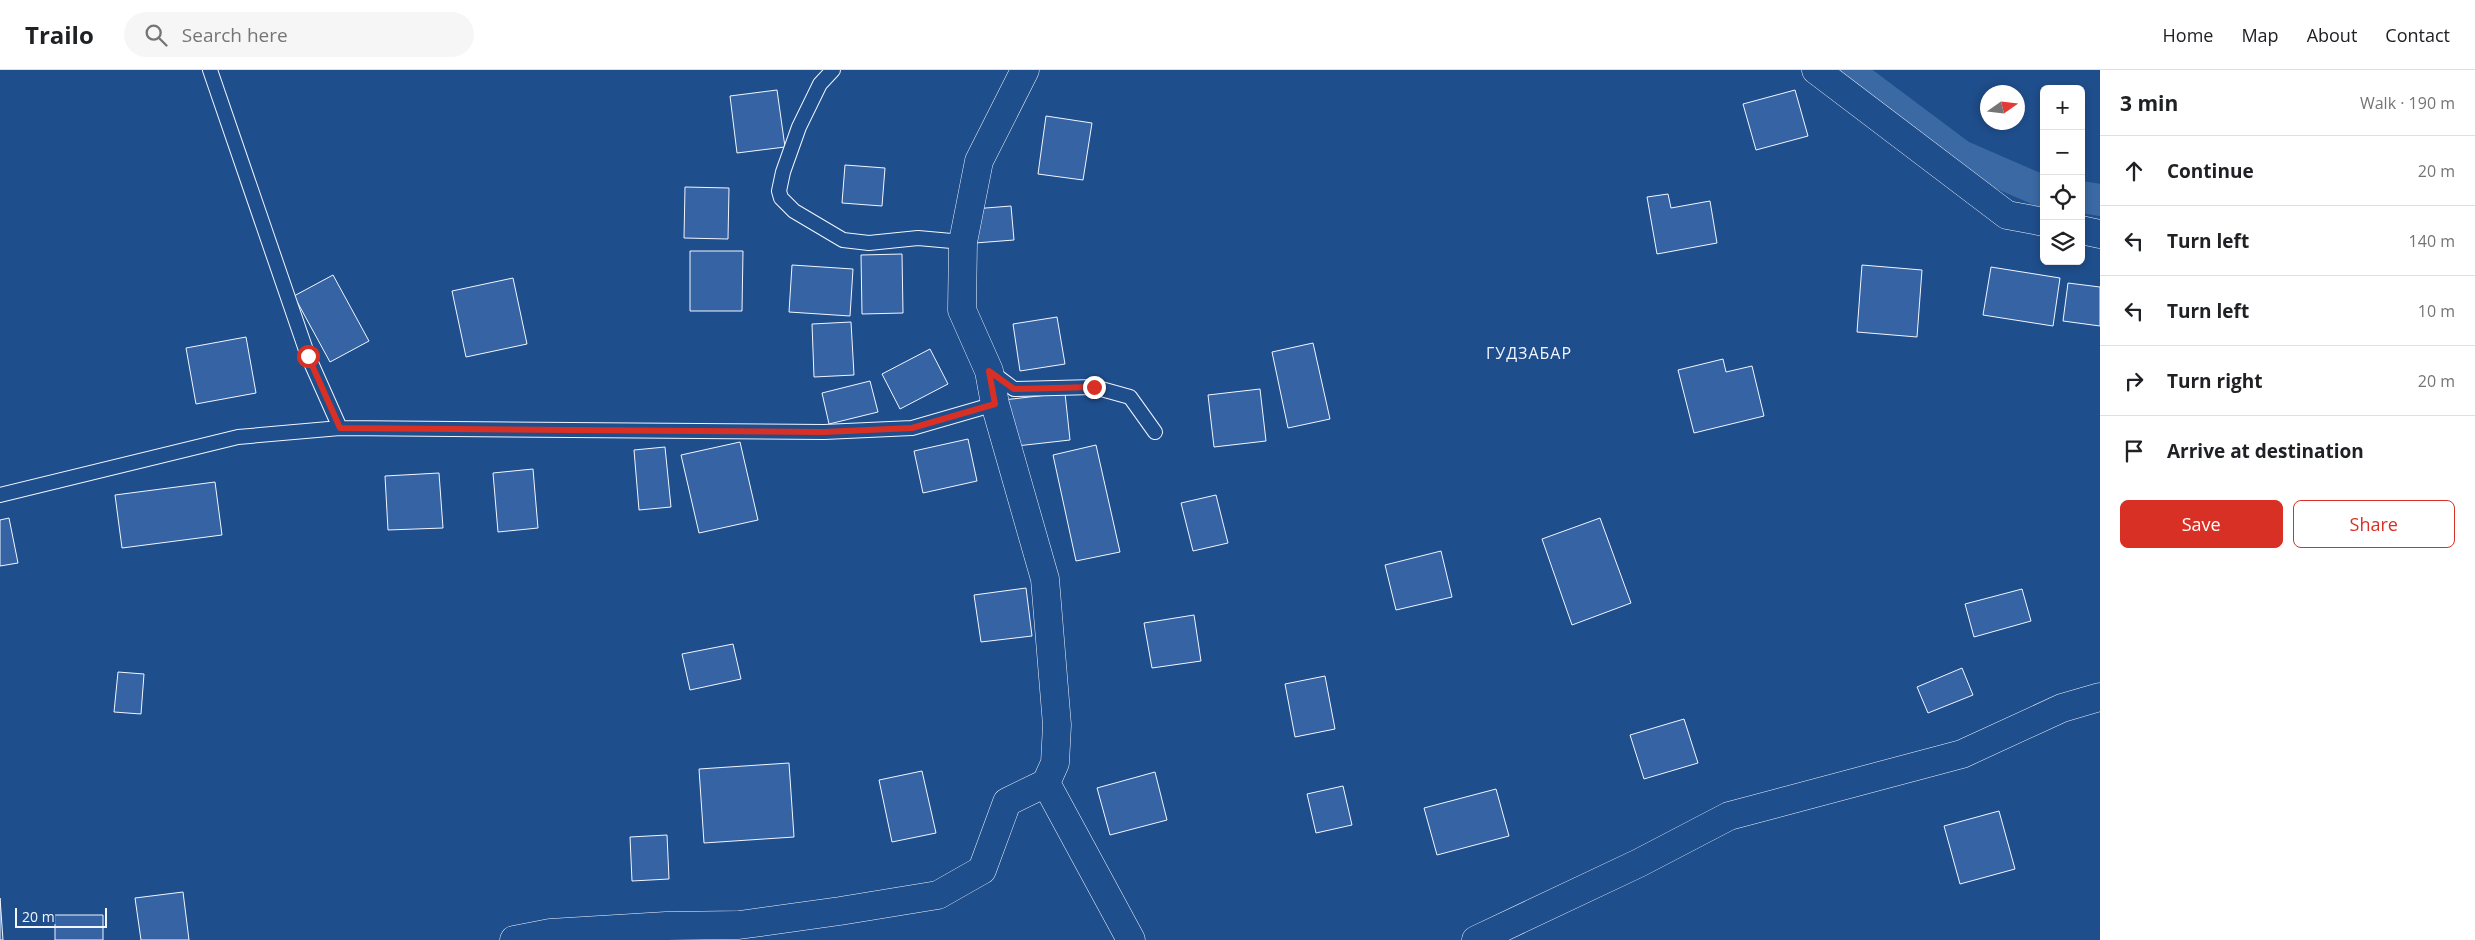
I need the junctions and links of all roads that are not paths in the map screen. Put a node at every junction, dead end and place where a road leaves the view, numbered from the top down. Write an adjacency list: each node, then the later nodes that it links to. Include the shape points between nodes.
1 (210, 70): 11 (lane, via 308,356)
2 (833, 70): 8 (lane, via 820,84 799,127 783,172 781,198 810,222 843,240 870,243 918,238)
3 (1025, 70): 8 (street, via 978,161)
4 (1816, 70): 5 (street, via 2007,215)
5 (2040, 221)
6 (2085, 231): 7 (street)
7 (2100, 234)
8 (963, 242): 9 (street, via 962,310)
9 (989, 371): 10 (street); 12 (lane, via 1014,389 1094,387 1130,397)
10 (995, 404): 11 (lane, via 912,428 824,432); 15 (street, via 1045,579 1057,725 1055,763)
11 (340, 428): 13 (lane, via 238,438)
12 (1155, 432)
13 (0, 495)
14 (2100, 697): 18 (street, via 2062,708 1962,754 1729,816 1639,863)
15 (1046, 783): 16 (street, via 1007,802 982,870 938,894 739,925 550,933); 17 (street)
16 (514, 940)
17 (1131, 940)
18 (1476, 940)

